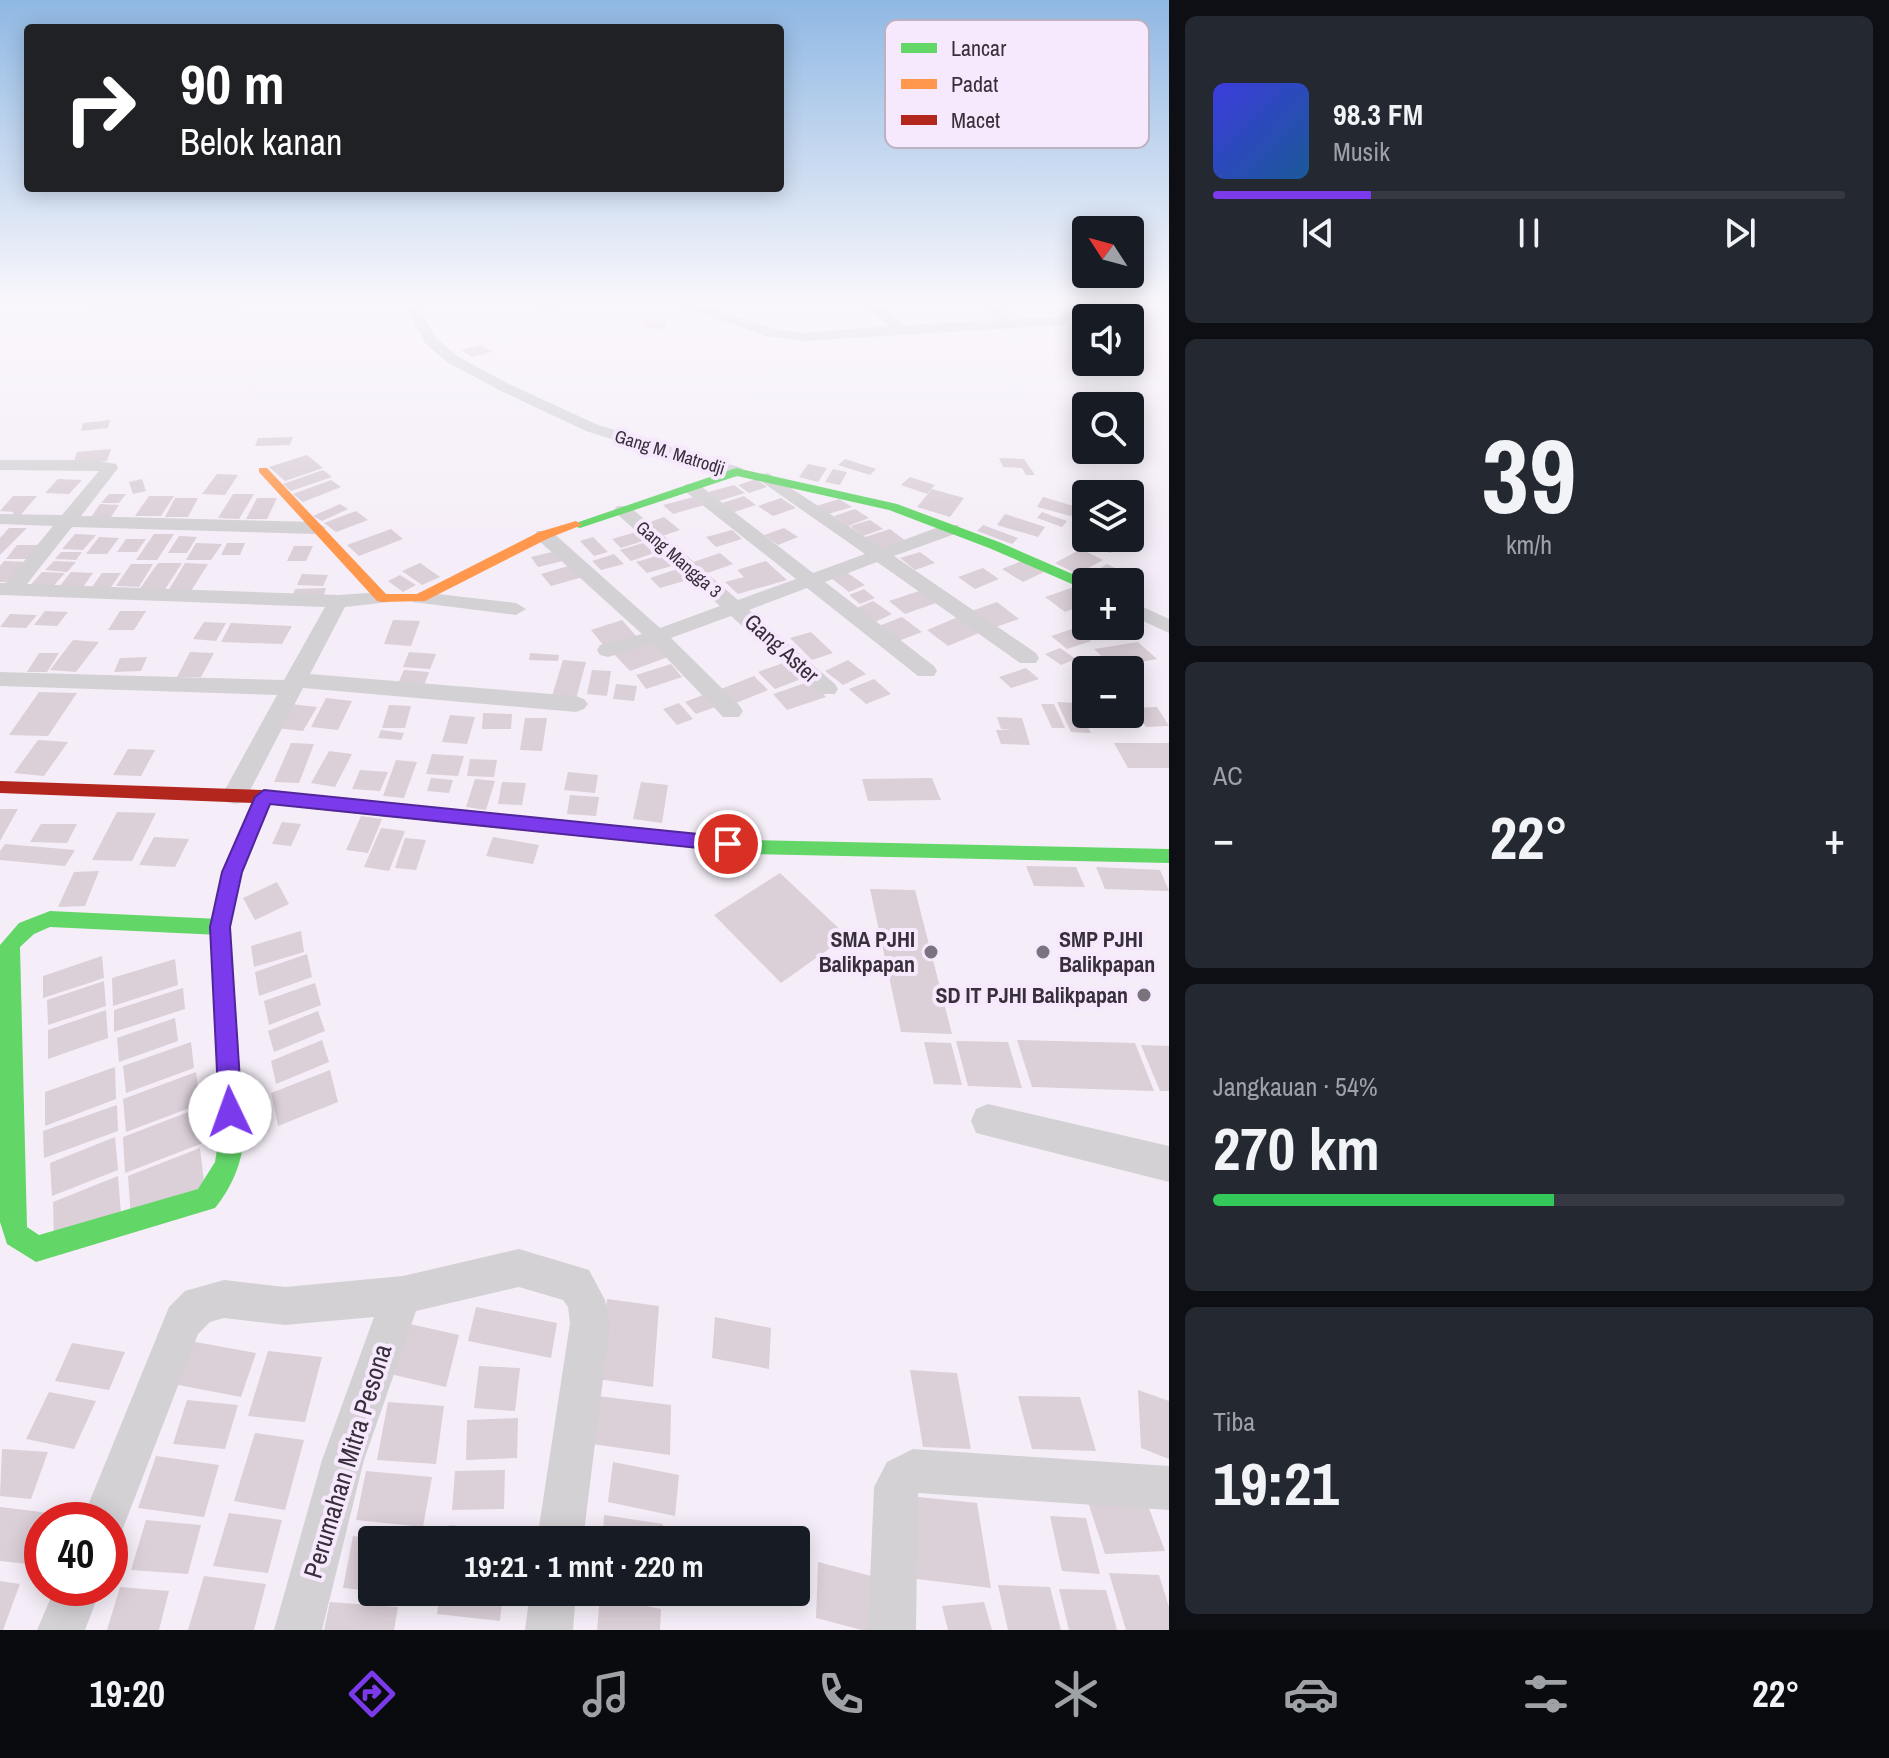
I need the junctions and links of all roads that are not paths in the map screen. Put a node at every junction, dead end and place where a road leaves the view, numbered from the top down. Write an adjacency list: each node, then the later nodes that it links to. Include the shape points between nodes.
1 (488, 378): 4 (street, Gang M. Matrodji, via 592,428)
2 (0, 465): 9 (street, via 110,468)
3 (263, 470): 10 (street)
4 (736, 472): 5 (street); 6 (street)
5 (768, 478): 11 (street, via 893,507); 13 (street)
6 (692, 488): 7 (street); 15 (street)
7 (623, 510): 12 (street); 20 (street, Gang Mangga 3)
8 (0, 519): 9 (street)
9 (69, 521): 10 (street); 16 (street)
10 (317, 528): 17 (street)
11 (951, 529): 13 (street); 14 (street)
12 (544, 535): 18 (street); 24 (street)
13 (880, 555): 15 (street); 26 (street)
14 (1072, 579)
15 (810, 580): 20 (street); 27 (street)
16 (6, 589): 19 (street)
17 (382, 598): 18 (street); 19 (street)
18 (420, 598): 21 (street)
19 (338, 601): 29 (street)
20 (736, 607): 24 (street); 30 (street, Gang Aster)
21 (516, 609)
22 (1144, 614): 23 (street)
23 (1169, 627)
24 (657, 636): 25 (street); 32 (street)
25 (608, 650)
26 (1028, 658)
27 (926, 671)
28 (0, 679): 29 (street)
29 (293, 684): 31 (street); 34 (street)
30 (827, 689)
31 (576, 704)
32 (731, 711)
33 (0, 787): 34 (street)
34 (235, 795): 35 (street)
35 (264, 797): 36 (street, via 752,847); 37 (street, via 232,872)
36 (1169, 856)
37 (220, 927): 37 (street, via 50,919 26,926 13,937 12,1219 14,1235 22,1244 36,1249 206,1199 218,1188 232,1141)
38 (988, 1121): 39 (street)
39 (1169, 1164)
40 (403, 1295): 42 (street, via 285,1306 224,1299 199,1305 183,1321); 43 (street, via 519,1268 575,1284 586,1300 590,1323); 47 (street, Perumahan Mitra Pesona, via 376,1355 329,1503)
41 (1169, 1488): 49 (street, via 913,1471 896,1487)
42 (111, 1502)
43 (562, 1526)
44 (71, 1606): 46 (street)
45 (552, 1606): 48 (street)
46 (61, 1630)
47 (298, 1630)
48 (549, 1630)
49 (892, 1630)

